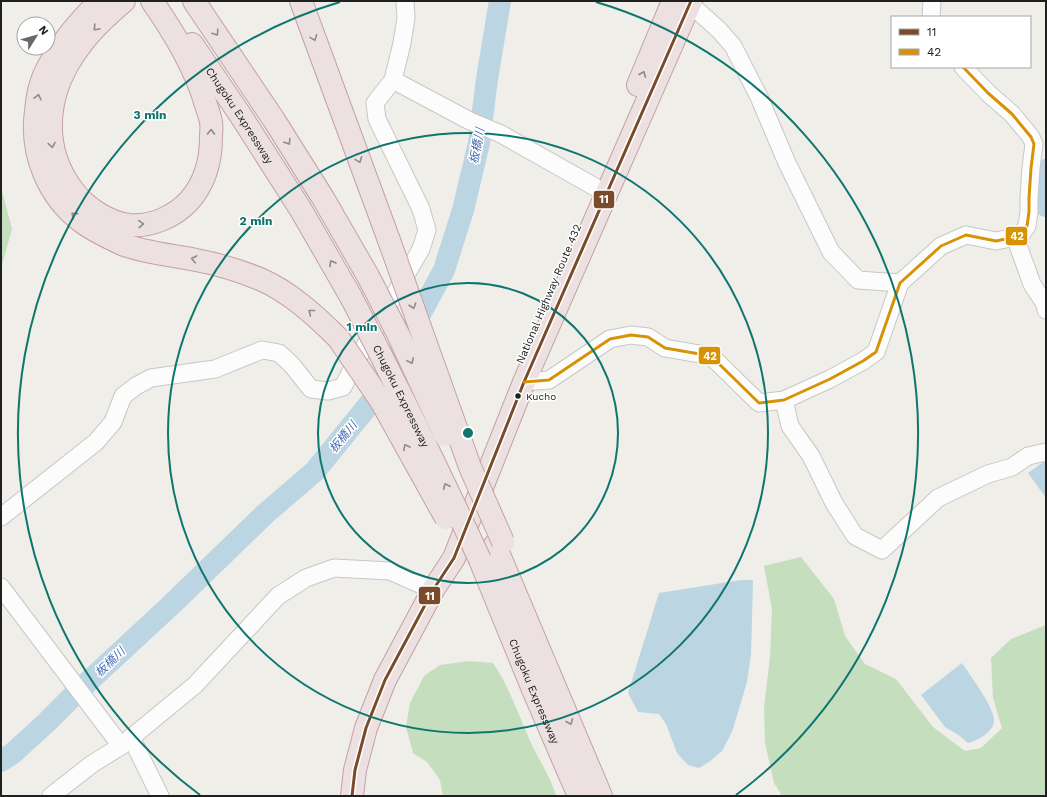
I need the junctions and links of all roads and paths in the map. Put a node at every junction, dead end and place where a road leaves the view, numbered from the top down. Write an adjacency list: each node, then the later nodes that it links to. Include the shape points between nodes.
1 (100, 1): 21 (highway, one-way to 1, bridge, via 381,401 339,339 316,316 262,280 218,265 124,244 101,234 65,207 53,191 41,169 36,146 34,122 38,98 44,74 56,53)
2 (124, 1): 8 (highway, one-way to 8, via 97,26 67,65 58,84 50,122 51,142 56,160 76,195 93,210 110,220 129,225 166,219 182,208 198,191 208,169 211,123 192,67)
3 (194, 1): 20 (highway, Chugoku Expressway, one-way to 20, bridge, via 274,120 368,276)
4 (301, 1): 20 (highway, one-way to 20, bridge)
5 (405, 1): 11 (street, via 406,18)
6 (932, 1): 9 (street)
7 (685, 2): 12 (highway, National Highway Route 432, one-way to 7); 14 (street, via 720,30 733,46 831,252 858,280); 16 (highway, National Highway Route 432)
8 (159, 3): 21 (highway, Chugoku Expressway, one-way to 8, bridge, via 443,480 351,297 301,210 242,116)
9 (931, 16)
10 (964, 68): 13 (street, via 1012,114 1034,144 1030,168 1029,221 1025,230)
11 (393, 80): 12 (street, via 470,121 501,134); 19 (street, via 375,103 377,119 421,209 427,230 421,249 343,386 328,391 311,389 292,364 279,353 262,350 215,369 151,378 123,396 113,422 96,442)
12 (595, 187): 23 (highway, National Highway Route 432, via 515,372)
13 (1015, 237): 14 (street, via 996,241 966,235 941,246); 15 (street, via 1032,284)
14 (900, 284): 17 (street, via 876,352 830,379)
15 (1046, 310)
16 (524, 382): 17 (street, via 549,380 610,339 631,335 648,337 665,348 711,356 759,403); 23 (highway, National Highway Route 432, via 454,558)
17 (784, 400): 18 (street, via 790,426 811,456 834,503 855,536 882,550 938,498 988,474 1012,467 1028,456)
18 (1046, 452)
19 (1, 517)
20 (499, 543): 29 (highway, Chugoku Expressway, one-way to 29)
21 (476, 563): 28 (highway, Chugoku Expressway)
22 (1, 587): 24 (street)
23 (433, 590): 24 (street, via 390,570 334,568 306,578 278,596 195,685); 27 (highway, National Highway Route 432, via 382,687 356,763)
24 (126, 742): 25 (street, via 92,764); 26 (street)
25 (52, 796)
26 (160, 796)
27 (352, 796)
28 (578, 796)
29 (601, 796)

